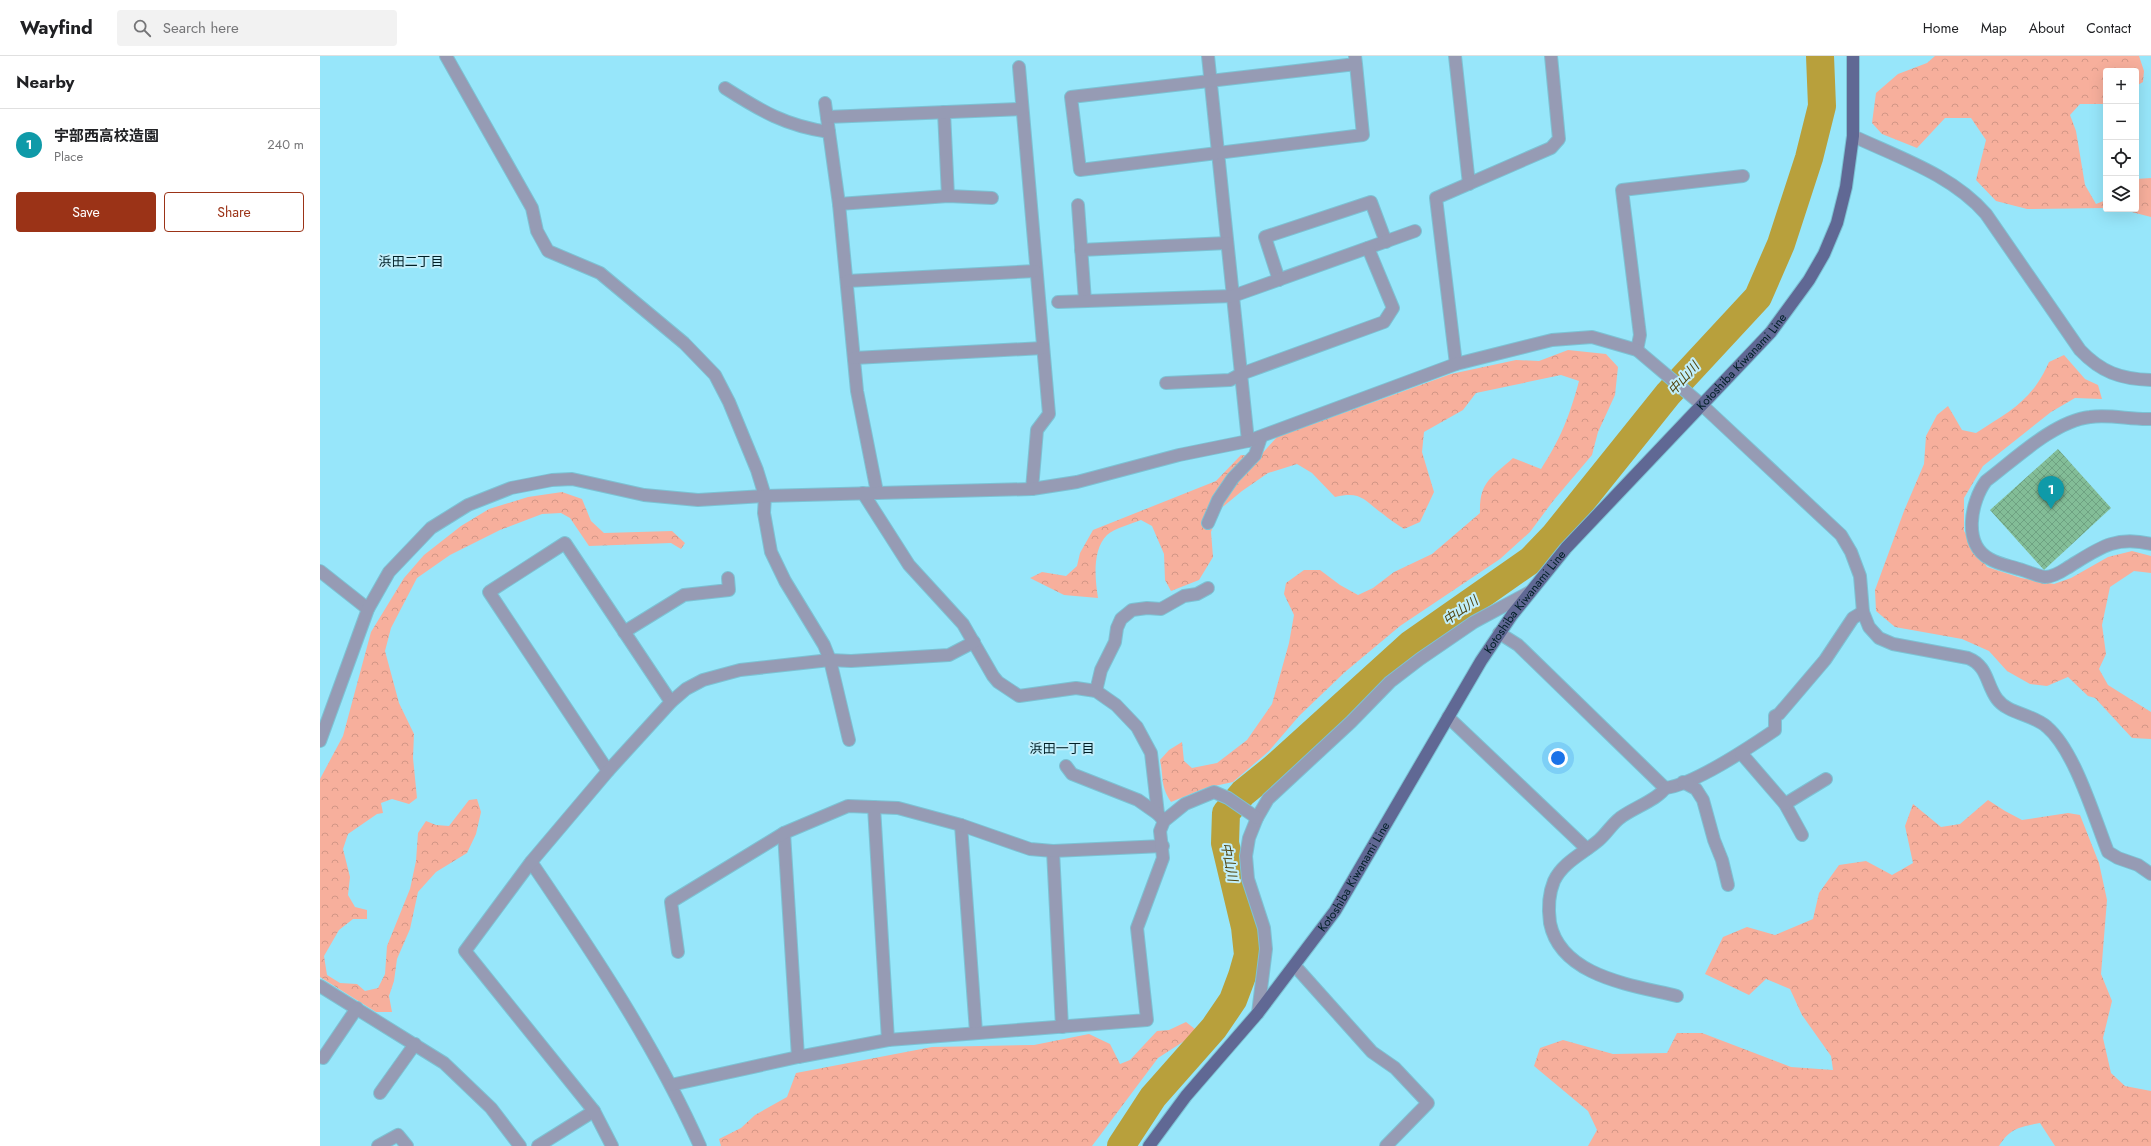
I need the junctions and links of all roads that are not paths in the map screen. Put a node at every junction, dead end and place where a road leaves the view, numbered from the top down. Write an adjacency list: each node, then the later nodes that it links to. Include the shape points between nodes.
1 (446, 56): 48 (street, via 532,208 537,231 548,251 600,273 684,343 715,375 729,402)
2 (1208, 56): 8 (street)
3 (1455, 56): 18 (street)
4 (1551, 56): 18 (street, via 1559,139 1551,148)
5 (1853, 56): 15 (main road, Kotoshiba Kiwanami Line)
6 (1355, 60): 8 (street); 16 (street, via 1364,135)
7 (1019, 67): 11 (street)
8 (1211, 81): 16 (street); 16 (street, via 1071,97 1080,170)
9 (724, 88): 14 (street, via 767,115 807,129)
10 (825, 103): 13 (street)
11 (1021, 109): 12 (street); 28 (street)
12 (944, 112): 13 (street); 19 (street)
13 (827, 116): 14 (street)
14 (829, 132): 21 (street)
15 (1853, 136): 39 (street, via 1932,173 1974,200 2072,339 2094,365 2114,374); 41 (main road, Kotoshiba Kiwanami Line, via 1846,187 1837,224 1824,254 1809,280 1771,332)
16 (1218, 154): 25 (street)
17 (1743, 176): 35 (street, via 1622,190 1640,335)
18 (1469, 184): 37 (street, via 1436,198)
19 (948, 196): 20 (street); 21 (street)
20 (992, 198)
21 (838, 204): 30 (street)
22 (1078, 205): 27 (street)
23 (1416, 231): 24 (street)
24 (1386, 242): 26 (street); 29 (street, via 1371,202 1265,237)
25 (1227, 243): 27 (street); 31 (street)
26 (1368, 248): 29 (street); 38 (street, via 1393,308 1384,322)
27 (1081, 250): 32 (street)
28 (1035, 271): 30 (street); 34 (street)
29 (1279, 280): 31 (street)
30 (847, 281): 36 (street)
31 (1233, 296): 32 (street); 38 (street)
32 (1085, 301): 33 (street)
33 (1058, 302)
34 (1043, 348): 36 (street); 45 (street, via 1049,414 1037,430)
35 (1637, 350): 37 (street, via 1592,337 1576,337 1552,340); 41 (street)
36 (854, 358): 46 (street, via 857,391)
37 (1456, 364): 43 (street)
38 (1241, 374): 40 (street, via 1230,380); 44 (street)
39 (2151, 380)
40 (1166, 382)
41 (1702, 405): 54 (main road, Kotoshiba Kiwanami Line, via 1566,548); 56 (street, via 1841,535 1860,576)
42 (2151, 419): 50 (street, via 2091,416 2056,428 1986,481 1978,492 1973,512 1972,535 1978,548 1989,559 2045,577 2056,574 2116,541 2136,540)
43 (1261, 437): 44 (street); 49 (street, via 1255,455 1233,478 1218,500)
44 (1248, 441): 45 (street, via 1077,482)
45 (1032, 489): 46 (street)
46 (877, 492): 47 (street)
47 (863, 493): 48 (street); 59 (street, via 910,565 958,619)
48 (765, 496): 55 (street, via 677,500 572,479 511,488 468,505 432,528 389,572); 60 (street, via 764,513 770,552 824,645)
49 (1208, 523)
50 (2151, 544)
51 (320, 571): 55 (street)
52 (728, 578): 57 (street, via 729,590 684,595)
53 (1208, 588): 61 (street, via 1197,594 1184,596 1160,609 1132,610 1121,619 1115,642 1101,670)
54 (1530, 592): 58 (main road, Kotoshiba Kiwanami Line); 75 (street, via 1446,639 1390,682 1268,799)
55 (368, 609): 64 (street)
56 (1863, 612): 66 (street, via 1853,618 1825,660 1775,716 1775,730); 83 (street, via 1869,627 1879,638 1893,644 1976,661 1985,672 1997,699 2006,707 2047,726 2061,742 2081,783 2108,852 2138,865)
57 (624, 632): 62 (street); 68 (street, via 565,543 489,592)
58 (1499, 633): 63 (main road, Kotoshiba Kiwanami Line); 71 (street, via 1518,645)
59 (974, 642): 60 (street, via 949,655); 61 (street, via 998,682 1019,696 1076,688)
60 (830, 660): 62 (street, via 722,674 686,689); 65 (street)
61 (1096, 691): 74 (street, via 1128,716 1151,753)
62 (671, 702): 68 (street)
63 (1448, 717): 80 (street); 86 (main road, Kotoshiba Kiwanami Line, via 1335,911)
64 (320, 740)
65 (849, 740)
66 (1741, 753): 70 (street); 72 (street)
67 (1066, 766): 74 (street, via 1072,774 1138,800)
68 (608, 771): 82 (street)
69 (1826, 779): 72 (street)
70 (1683, 782): 71 (street); 84 (street, via 1696,789 1703,800)
71 (1665, 788): 80 (street, via 1662,793 1619,818)
72 (1784, 804): 78 (street)
73 (874, 806): 76 (street, via 898,808); 77 (street, via 848,806); 93 (street)
74 (1161, 817): 75 (street, via 1214,792 1228,798); 79 (street)
75 (1257, 818): 90 (street, via 1249,838 1246,856 1248,879 1264,928 1266,948)
76 (961, 825): 81 (street, via 1030,849); 92 (street)
77 (784, 833): 85 (street, via 671,902); 95 (street)
78 (1802, 835)
79 (1163, 846): 81 (street); 91 (street, via 1163,858 1137,928 1147,1020)
80 (1587, 849): 88 (street, via 1565,866 1554,880 1549,914 1552,932 1560,947 1572,960 1587,969)
81 (1053, 851): 91 (street)
82 (531, 862): 97 (street, via 624,1002); 99 (street, via 466,951)
83 (2151, 874)
84 (1728, 885)
85 (678, 952)
86 (1295, 966): 90 (main road, Kotoshiba Kiwanami Line); 107 (street, via 1372,1052 1395,1068 1428,1103)
87 (320, 986): 89 (street)
88 (1677, 996)
89 (357, 1008): 94 (street); 96 (street)
90 (1258, 1013): 106 (main road, Kotoshiba Kiwanami Line, via 1186,1096)
91 (1062, 1027): 92 (street)
92 (976, 1032): 93 (street)
93 (888, 1040): 95 (street)
94 (415, 1044): 98 (street); 102 (street, via 444,1063 490,1108)
95 (798, 1057): 97 (street)
96 (323, 1058)
97 (671, 1085): 105 (street)
98 (380, 1093)
99 (594, 1111): 103 (street); 104 (street)
100 (378, 1146): 101 (street, via 398,1135)
101 (407, 1146)
102 (520, 1146)
103 (538, 1146)
104 (612, 1146)
105 (700, 1146)
106 (1149, 1146)
107 (1386, 1146)

